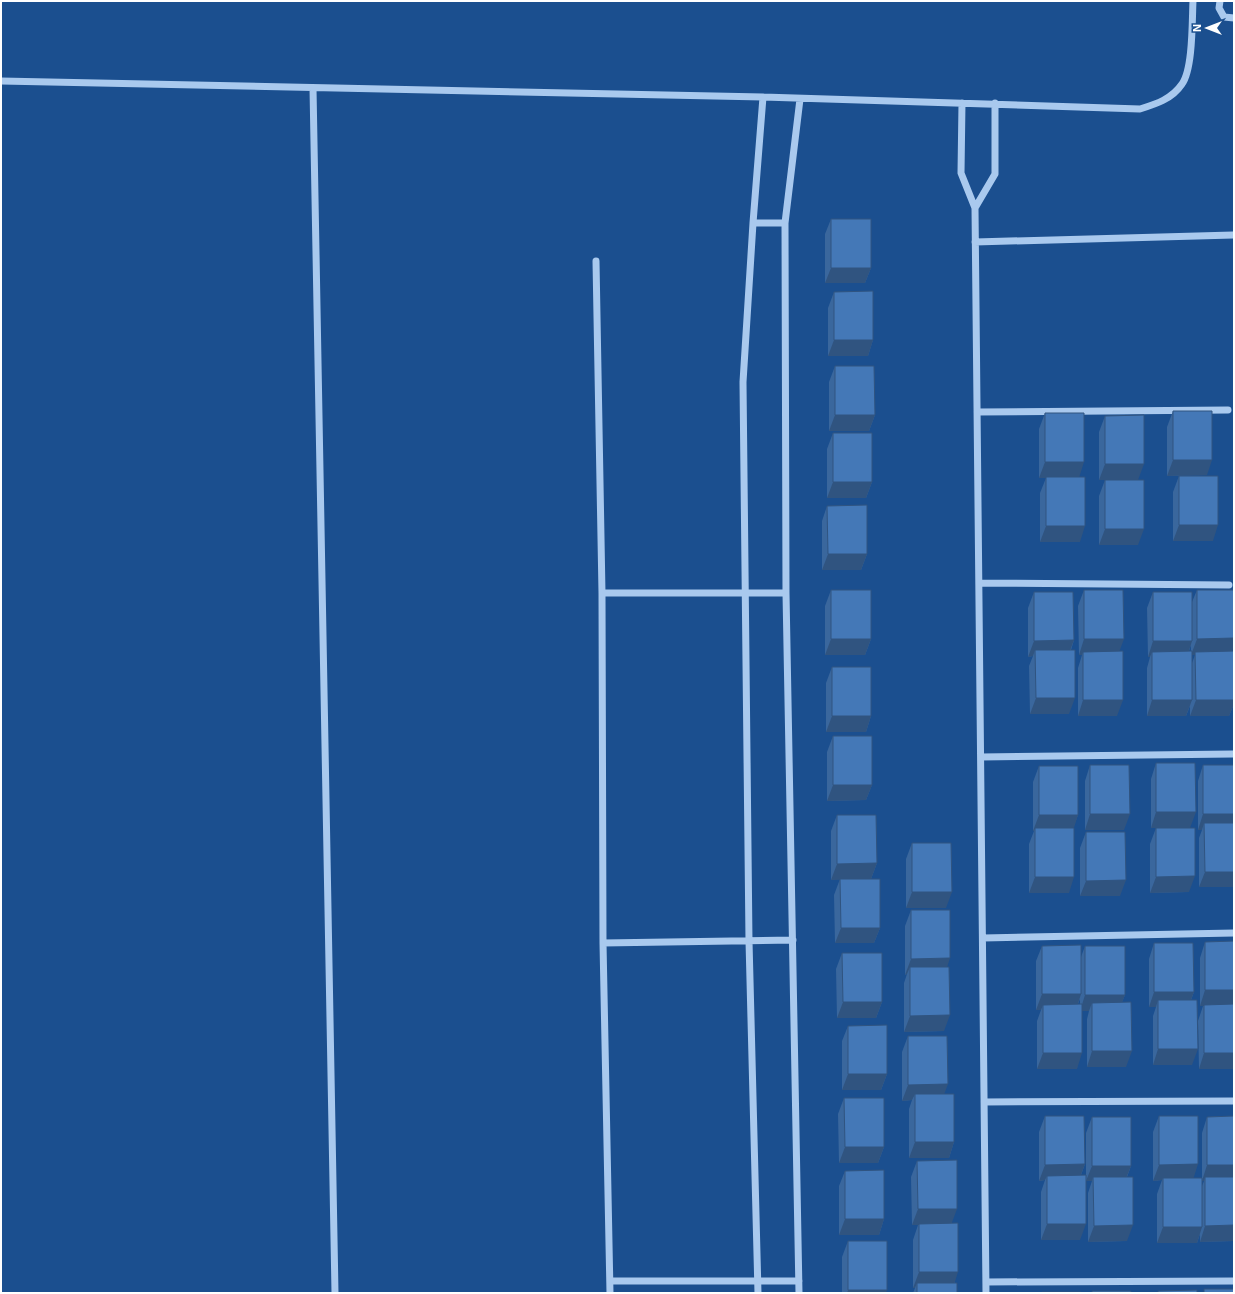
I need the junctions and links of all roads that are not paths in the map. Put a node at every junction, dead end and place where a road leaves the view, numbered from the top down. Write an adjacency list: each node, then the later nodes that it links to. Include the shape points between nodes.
1 (1193, 1): 9 (street, via 1189,65 1183,84 1162,102 1140,109)
2 (1220, 1): 3 (street, via 1219,8 1224,17)
3 (1234, 18)
4 (1, 81): 5 (street)
5 (313, 88): 6 (street); 37 (street)
6 (763, 97): 7 (street); 11 (street)
7 (800, 99): 8 (street); 12 (street)
8 (962, 103): 9 (street); 10 (street, via 962,173)
9 (995, 104): 10 (street, via 995,174)
10 (975, 208): 14 (street)
11 (752, 223): 12 (street); 21 (street, via 743,382)
12 (785, 223): 22 (street)
13 (1233, 235): 14 (street)
14 (975, 242): 17 (street)
15 (596, 261): 20 (street)
16 (1228, 410): 17 (street)
17 (977, 412): 18 (street)
18 (979, 583): 19 (street); 24 (street)
19 (1229, 585)
20 (602, 593): 21 (street); 29 (street)
21 (744, 593): 22 (street); 28 (street)
22 (786, 593): 27 (street)
23 (1233, 754): 24 (street)
24 (981, 757): 26 (street)
25 (1234, 932): 26 (street)
26 (983, 938): 31 (street)
27 (793, 940): 28 (street); 33 (street)
28 (749, 941): 29 (street); 35 (street)
29 (603, 944): 32 (street)
30 (1234, 1101): 31 (street)
31 (984, 1102): 36 (street)
32 (610, 1281): 35 (street); 38 (street)
33 (799, 1281): 35 (street); 40 (street)
34 (1234, 1281): 36 (street)
35 (758, 1282): 39 (street)
36 (986, 1282): 41 (street)
37 (335, 1293)
38 (610, 1293)
39 (758, 1293)
40 (799, 1293)
41 (986, 1293)

